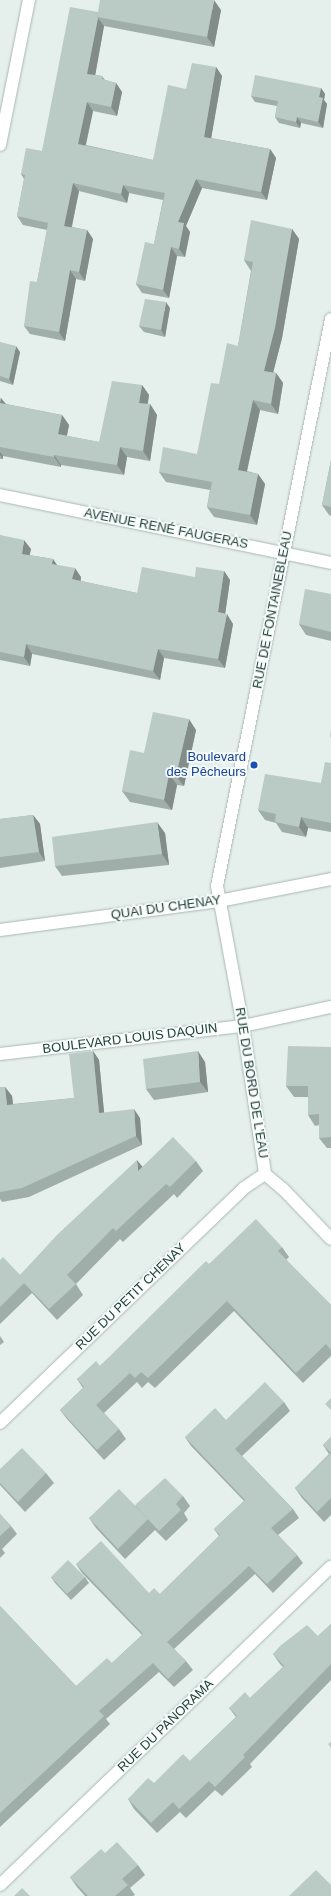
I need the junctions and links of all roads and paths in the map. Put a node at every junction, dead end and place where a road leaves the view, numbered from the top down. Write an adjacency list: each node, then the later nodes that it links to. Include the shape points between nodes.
1 (29, 0): 2 (street)
2 (0, 145)
3 (331, 319): 5 (street, RUE DE FONTAINEBLEAU)
4 (0, 495): 5 (street, AVENUE RENÉ FAUGERAS)
5 (284, 553): 6 (street, AVENUE RENÉ FAUGERAS); 8 (street, RUE DE FONTAINEBLEAU, via 217,886)
6 (331, 563)
7 (331, 879): 8 (street, QUAI DU CHENAY)
8 (219, 901): 9 (street, QUAI DU CHENAY); 11 (street, RUE DU BORD DE L'EAU)
9 (0, 930)
10 (331, 1008): 11 (street, BOULEVARD LOUIS DAQUIN)
11 (243, 1026): 12 (street, BOULEVARD LOUIS DAQUIN); 13 (street, RUE DU BORD DE L'EAU)
12 (0, 1054)
13 (265, 1174): 14 (street, RUE DU BORD DE L'EAU, via 283,1188); 15 (street, RUE DU PETIT CHENAY, via 244,1188)
14 (331, 1238)
15 (0, 1424)
16 (331, 1567): 17 (street, RUE DU PANORAMA)
17 (0, 1884)

